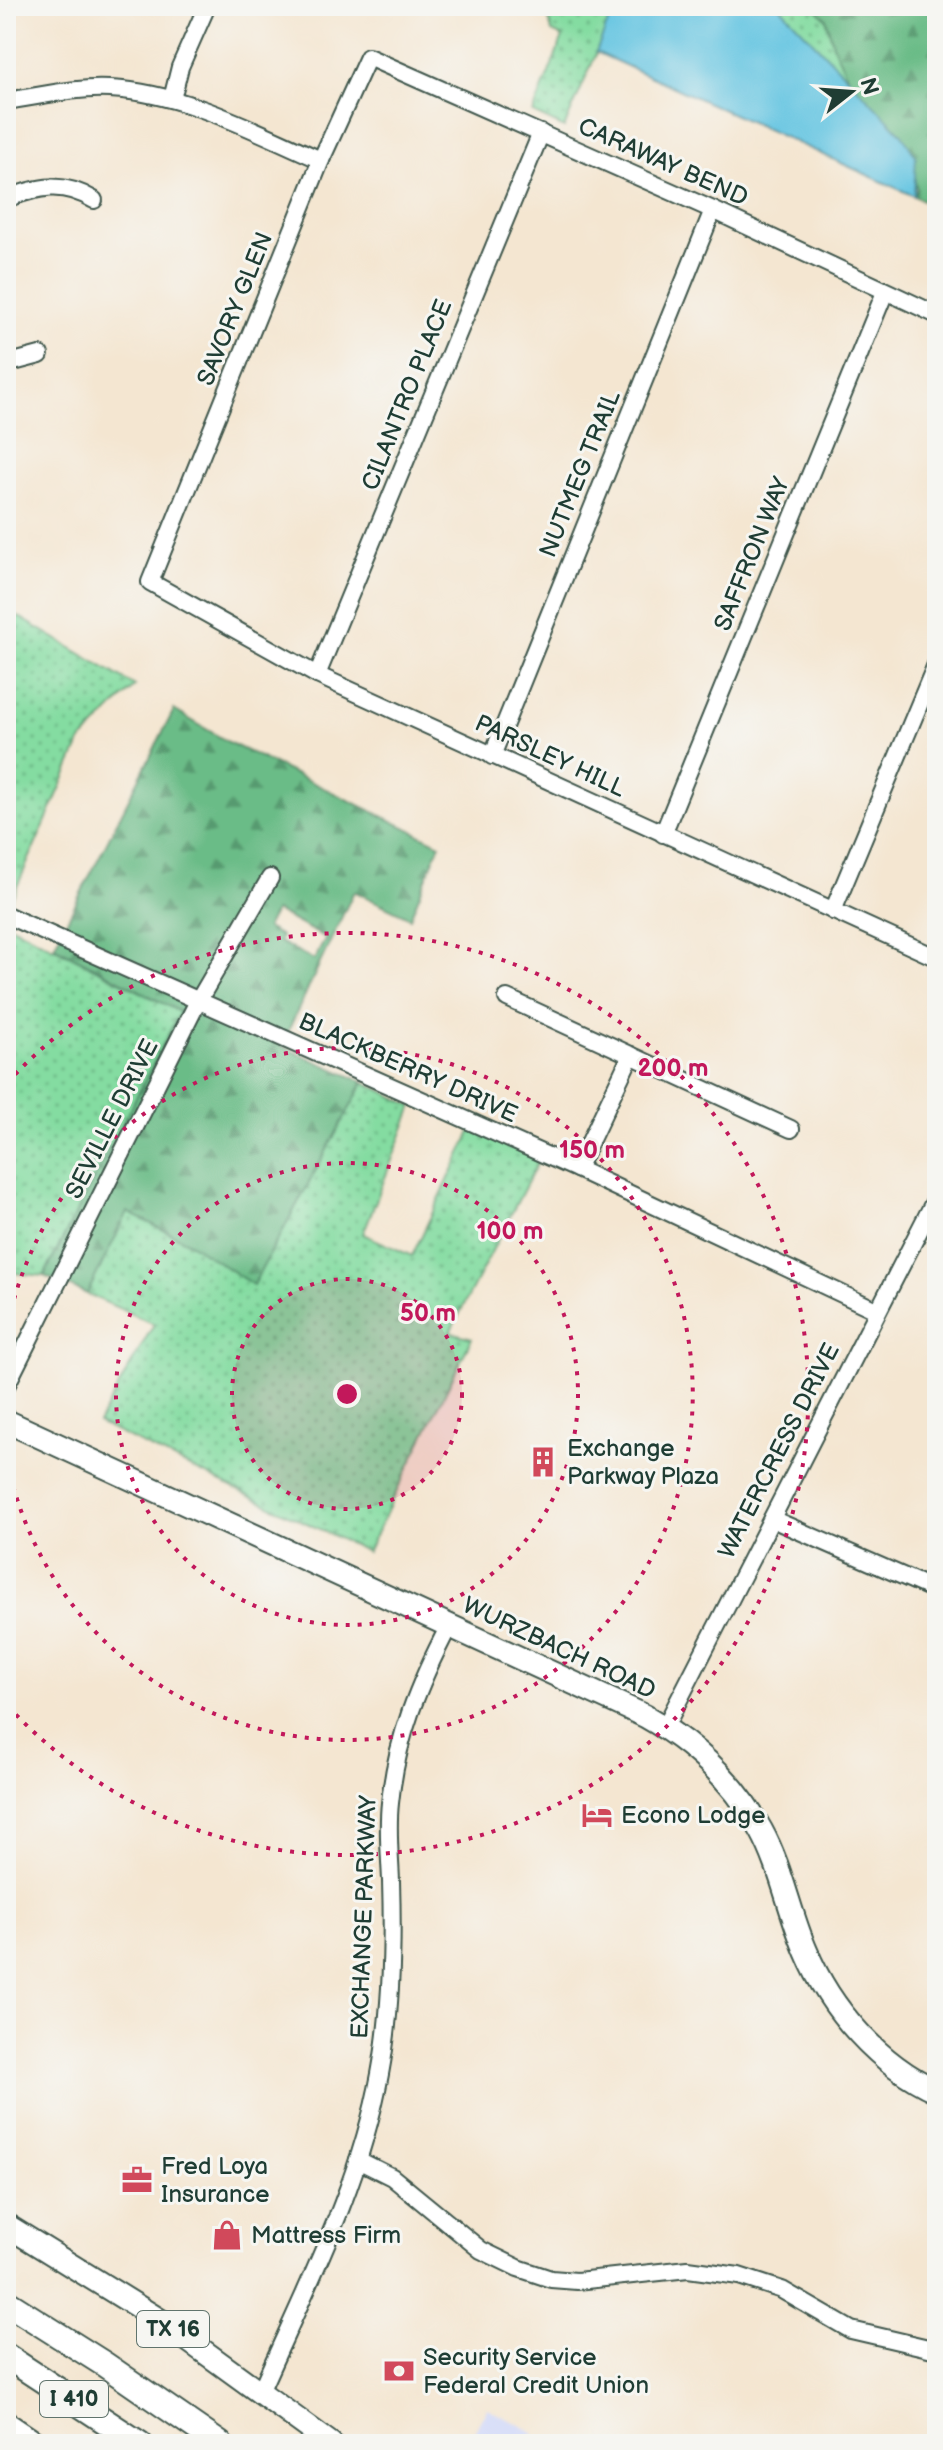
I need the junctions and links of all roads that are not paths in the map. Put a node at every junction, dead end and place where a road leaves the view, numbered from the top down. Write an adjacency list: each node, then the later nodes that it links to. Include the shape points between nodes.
1 (207, 6): 3 (street)
2 (368, 57): 5 (street, CARAWAY BEND); 6 (street, SAVORY GLEN)
3 (172, 99): 4 (street, via 94,89); 6 (street)
4 (7, 102)
5 (541, 133): 9 (street, CARAWAY BEND); 16 (street, CILANTRO PLACE)
6 (321, 160): 14 (street, SAVORY GLEN)
7 (6, 199): 8 (street, via 50,185 69,187)
8 (94, 200)
9 (713, 210): 10 (street, CARAWAY BEND); 17 (street, NUTMEG TRAIL)
10 (885, 292): 11 (street, CARAWAY BEND); 18 (street, SAFFRON WAY)
11 (937, 315)
12 (40, 355): 13 (street)
13 (6, 364)
14 (150, 582): 16 (street, PARSLEY HILL)
15 (937, 662): 20 (street)
16 (317, 675): 17 (street, PARSLEY HILL)
17 (492, 756): 18 (street, PARSLEY HILL)
18 (663, 834): 20 (street, PARSLEY HILL)
19 (270, 878): 24 (street, SEVILLE DRIVE)
20 (833, 911): 22 (street, PARSLEY HILL)
21 (6, 915): 24 (street, BLACKBERRY DRIVE)
22 (937, 958)
23 (507, 998): 25 (street)
24 (197, 1003): 27 (street, BLACKBERRY DRIVE); 30 (street, SEVILLE DRIVE)
25 (631, 1055): 26 (street); 27 (street)
26 (791, 1129)
27 (577, 1169): 29 (street, BLACKBERRY DRIVE)
28 (937, 1196): 29 (street, WATERCRESS DRIVE)
29 (876, 1310): 32 (street, WATERCRESS DRIVE)
30 (6, 1386)
31 (6, 1421): 34 (main road, WURZBACH ROAD)
32 (772, 1519): 33 (street); 35 (street, WATERCRESS DRIVE)
33 (937, 1591)
34 (449, 1626): 35 (main road, WURZBACH ROAD); 37 (street, EXCHANGE PARKWAY, via 423,1674 397,1758 388,1843 389,2007 380,2076)
35 (665, 1727): 36 (main road, WURZBACH ROAD, via 694,1748 734,1790 761,1831 805,1950 839,2009 891,2064)
36 (937, 2091)
37 (358, 2160): 40 (street, via 392,2177 481,2250 551,2279 688,2269 739,2276 782,2290 851,2330); 42 (street, EXCHANGE PARKWAY)
38 (6, 2225): 42 (main road, TX 16, via 117,2292)
39 (6, 2302): 46 (highway, I 410)
40 (937, 2350)
41 (6, 2356): 45 (highway, I 410)
42 (261, 2390): 47 (main road, TX 16)
43 (6, 2423): 44 (main road)
44 (37, 2444)
45 (140, 2444)
46 (220, 2444)
47 (331, 2444)

